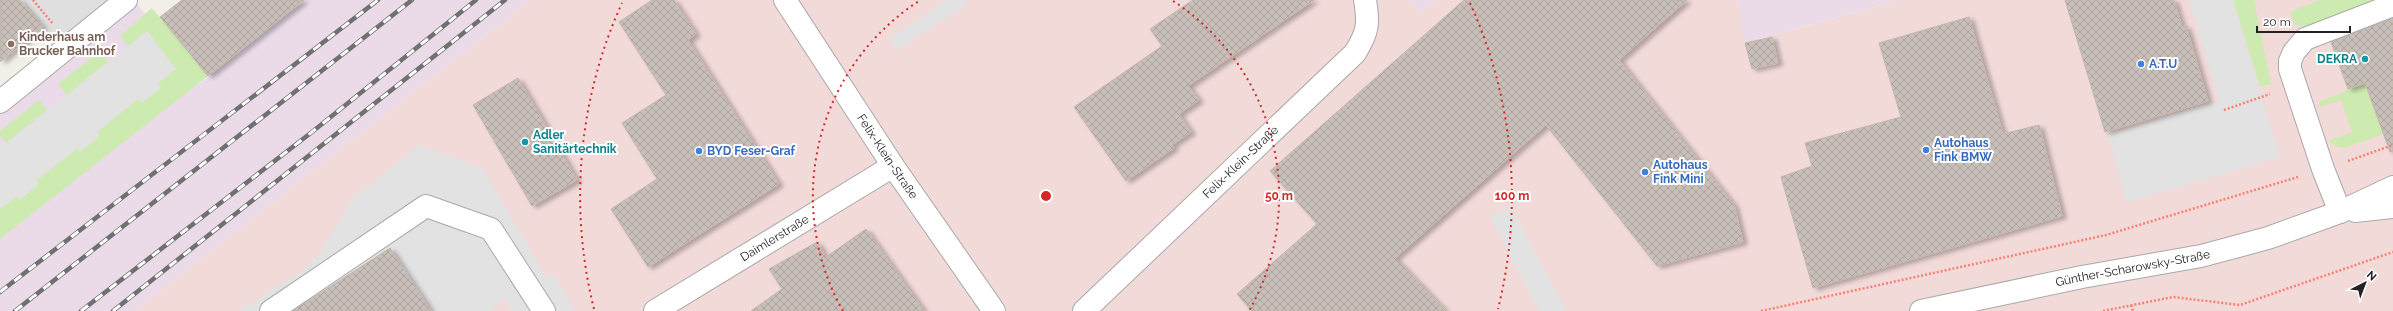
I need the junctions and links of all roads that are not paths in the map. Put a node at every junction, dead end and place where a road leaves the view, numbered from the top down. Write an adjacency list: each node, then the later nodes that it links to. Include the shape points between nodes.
1 (784, 0): 6 (street, Felix-Klein-Straße)
2 (1365, 0): 14 (street, Felix-Klein-Straße, via 1368,19 1366,36 1355,53)
3 (116, 3): 5 (street)
4 (2393, 5): 9 (street, via 2305,39 2290,61 2290,70)
5 (0, 102)
6 (893, 166): 12 (street, Daimlerstraße); 13 (street, Felix-Klein-Straße)
7 (2393, 187): 9 (street, Günther-Scharowsky-Straße)
8 (2393, 207): 9 (street, Günther-Scharowsky-Straße)
9 (2340, 212): 15 (street, Günther-Scharowsky-Straße, via 2268,238 2201,256 2082,277)
10 (271, 311): 11 (street, via 426,206 491,229)
11 (544, 311)
12 (655, 311)
13 (994, 311)
14 (1084, 311)
15 (1921, 311)

